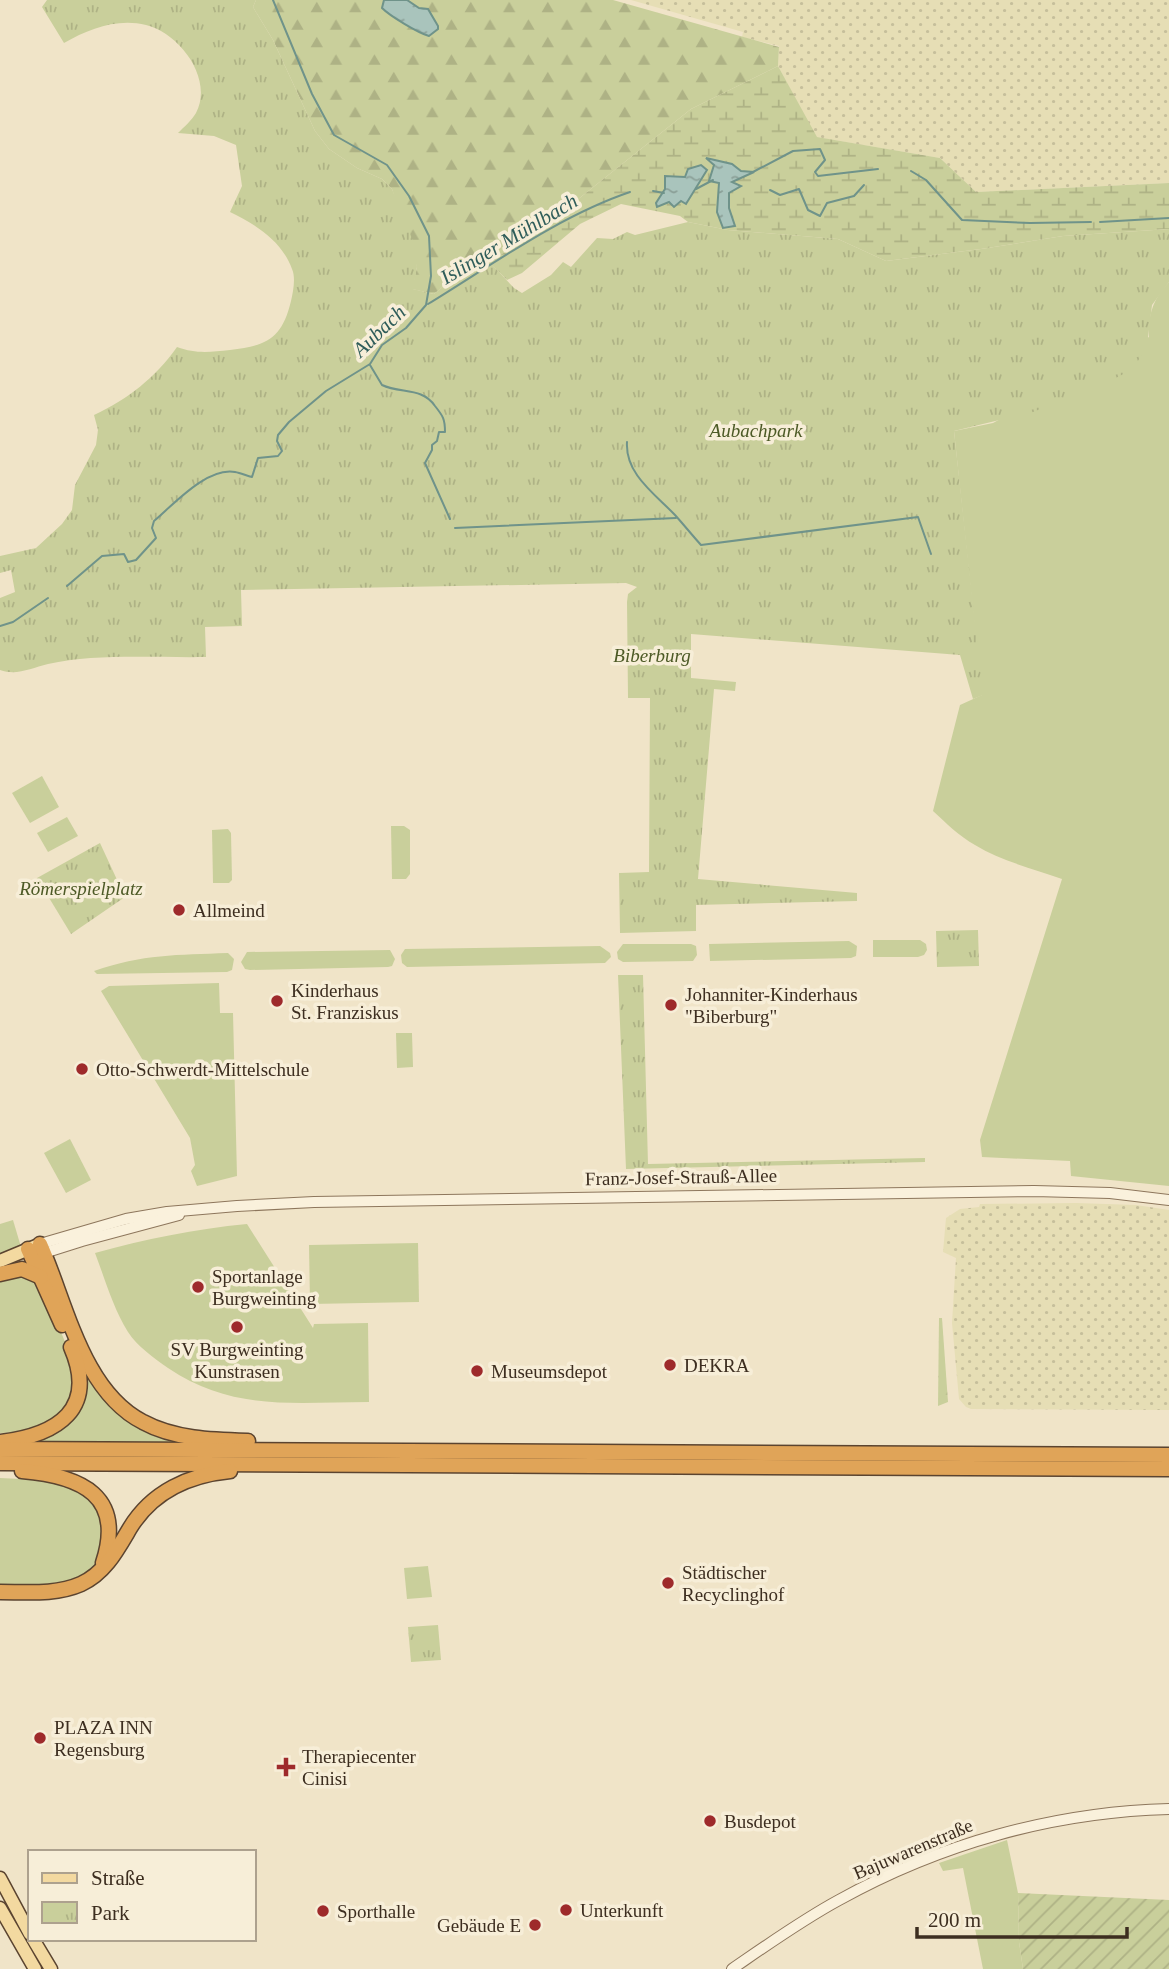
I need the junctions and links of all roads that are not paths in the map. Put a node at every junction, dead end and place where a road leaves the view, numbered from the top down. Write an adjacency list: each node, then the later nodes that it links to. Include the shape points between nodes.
1 (1169, 1200): 2 (street, Franz-Josef-Strauß-Allee, via 1034,1191 314,1202 193,1210)
2 (36, 1251): 3 (main road, Franz-Josef-Strauß-Allee); 4 (main road, Franz-Josef-Strauß-Allee); 5 (highway); 8 (highway, via 87,1360 103,1387 128,1413 169,1432 261,1442)
3 (0, 1261)
4 (0, 1273): 5 (highway, via 22,1269)
5 (41, 1278): 6 (highway, via 79,1367 79,1392 59,1424 33,1436)
6 (0, 1442)
7 (0, 1449): 8 (highway)
8 (279, 1450): 9 (highway)
9 (1169, 1455)
10 (0, 1463): 11 (highway)
11 (293, 1464): 12 (highway); 14 (highway, via 281,1470 210,1474 172,1487 137,1517)
12 (1169, 1469)
13 (0, 1470): 14 (highway, via 74,1481 98,1499 110,1527)
14 (100, 1572): 15 (highway, via 67,1590)
15 (0, 1592)
16 (1169, 1809): 23 (street, Bajuwarenstraße, via 1057,1821 924,1859 839,1900)
17 (0, 1878): 19 (main road)
18 (0, 1908): 21 (main road)
19 (28, 1930)
20 (34, 1941): 22 (main road)
21 (35, 1969)
22 (51, 1969)
23 (732, 1969)

